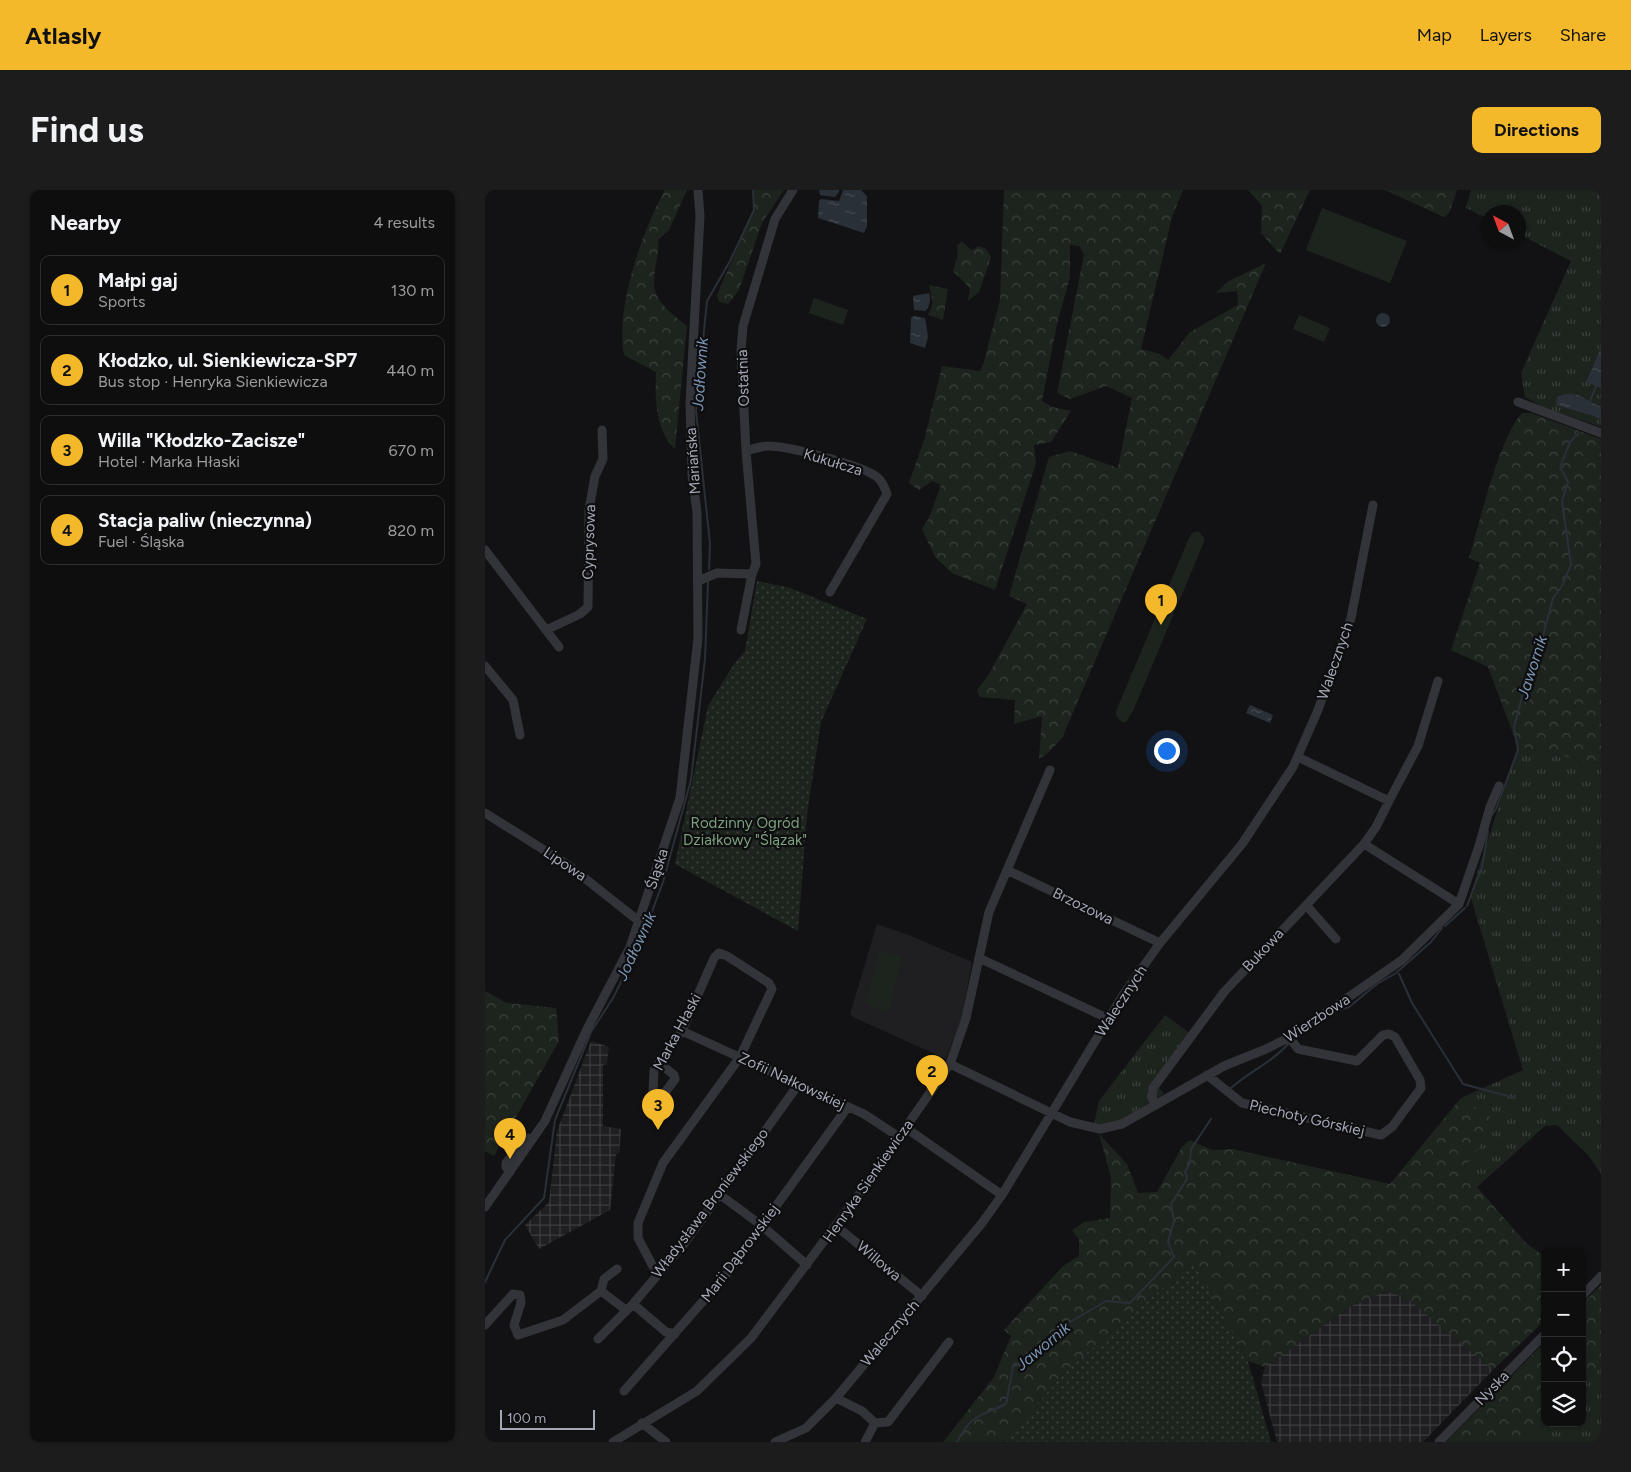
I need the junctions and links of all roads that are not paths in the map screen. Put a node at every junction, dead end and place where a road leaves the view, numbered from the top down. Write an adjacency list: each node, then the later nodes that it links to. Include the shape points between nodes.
1 (698, 190): 10 (street, Mariańska, via 701,216 690,412)
2 (793, 190): 6 (street, Ostatnia, via 775,219 743,326 741,350)
3 (1518, 402): 5 (street)
4 (602, 430): 12 (street, Cyprysowa, via 603,459 595,476 589,510 588,608)
5 (1601, 433)
6 (746, 451): 9 (street, Ostatnia, via 756,564); 11 (street, Kukułcza, via 767,446 811,454 877,477 885,488 887,494)
7 (1373, 505): 18 (street, Walecznych, via 1351,618)
8 (485, 550): 12 (street)
9 (752, 574): 10 (street, via 717,573); 13 (street, Ostatnia)
10 (699, 582): 27 (street, Śląska, via 695,665 680,798)
11 (830, 592)
12 (546, 630): 14 (street)
13 (741, 630)
14 (559, 647)
15 (485, 666): 17 (street, via 513,700)
16 (1438, 680): 21 (street, Bukowa, via 1418,746)
17 (520, 735)
18 (1298, 757): 21 (street); 29 (street, Walecznych, via 1242,844)
19 (1050, 770): 24 (street, Henryka Sienkiewicza)
20 (1499, 786): 25 (street)
21 (1389, 801): 23 (street, Bukowa, via 1377,827)
22 (485, 813): 27 (street, Lipowa, via 569,865)
23 (1364, 844): 25 (street); 26 (street, Bukowa)
24 (1007, 870): 29 (street, Brzozowa); 30 (street, Henryka Sienkiewicza, via 989,912)
25 (1459, 904): 33 (street, Wierzbowa, via 1401,960 1340,1005)
26 (1306, 905): 28 (street); 40 (street, Bukowa, via 1224,992 1153,1088 1152,1098)
27 (640, 922): 48 (street, Śląska, via 557,1099)
28 (1336, 939)
29 (1160, 943): 31 (street, Walecznych)
30 (979, 958): 31 (street); 36 (street, Henryka Sienkiewicza, via 966,1018)
31 (1109, 1019): 42 (street, Walecznych)
32 (682, 1031): 34 (street, Zofii Nałkowskiej); 34 (street, Marka Hłaski, via 719,953 769,983 772,989); 35 (street, Marka Hłaski)
33 (1289, 1037): 37 (street, Wierzbowa); 37 (street, Piechoty Górskiej, via 1298,1049 1357,1061 1383,1035 1389,1034 1395,1037 1420,1080 1421,1088 1392,1127 1381,1135 1242,1102)
34 (740, 1057): 38 (street, Zofii Nałkowskiej); 53 (street, via 663,1163 638,1223 637,1238)
35 (659, 1064): 39 (street, Marka Hłaski, via 654,1070); 39 (street, via 675,1078 658,1102)
36 (949, 1064): 42 (street, Wierzbowa); 44 (street, Henryka Sienkiewicza)
37 (1207, 1075): 40 (street, Wierzbowa)
38 (798, 1085): 41 (street, Zofii Nałkowskiej); 46 (street, Władysława Broniewskiego)
39 (653, 1102): 43 (street, Marka Hłaski)
40 (1156, 1105): 42 (street, Wierzbowa, via 1122,1124 1100,1129 1070,1122)
41 (847, 1108): 45 (street, Zofii Nałkowskiej, via 864,1114); 49 (street, Marii Dąbrowskiej)
42 (1053, 1113): 47 (street, Walecznych)
43 (652, 1116)
44 (906, 1128): 45 (street, Henryka Sienkiewicza); 47 (street)
45 (899, 1137): 50 (street, Henryka Sienkiewicza)
46 (719, 1194): 49 (street); 53 (street, Władysława Broniewskiego, via 683,1245)
47 (1003, 1196): 57 (street, Walecznych)
48 (485, 1207)
49 (761, 1225): 51 (street); 60 (street, Marii Dąbrowskiej, via 726,1275)
50 (836, 1226): 51 (street, Henryka Sienkiewicza); 57 (street, Willowa)
51 (807, 1265): 66 (street, Henryka Sienkiewicza, via 751,1338 712,1378 690,1396)
52 (617, 1269): 55 (street, via 604,1279)
53 (657, 1274): 58 (street, Władysława Broniewskiego)
54 (1601, 1276): 56 (street)
55 (601, 1291): 58 (street); 59 (street, via 563,1320 518,1335 513,1325 521,1303 520,1296 513,1294)
56 (1586, 1292)
57 (922, 1296): 65 (street, Walecznych)
58 (629, 1307): 60 (street, via 666,1332); 62 (street, Władysława Broniewskiego)
59 (485, 1325)
60 (675, 1334): 64 (street, Marii Dąbrowskiej)
61 (1542, 1337): 72 (street, Nyska)
62 (598, 1339)
63 (949, 1342): 67 (street, via 888,1422)
64 (624, 1391)
65 (836, 1398): 67 (street, via 862,1411); 70 (street, Walecznych, via 806,1428)
66 (642, 1423): 68 (street, Henryka Sienkiewicza); 69 (street)
67 (875, 1423): 71 (street)
68 (613, 1442)
69 (666, 1442)
70 (775, 1442)
71 (865, 1442)
72 (1439, 1442)

